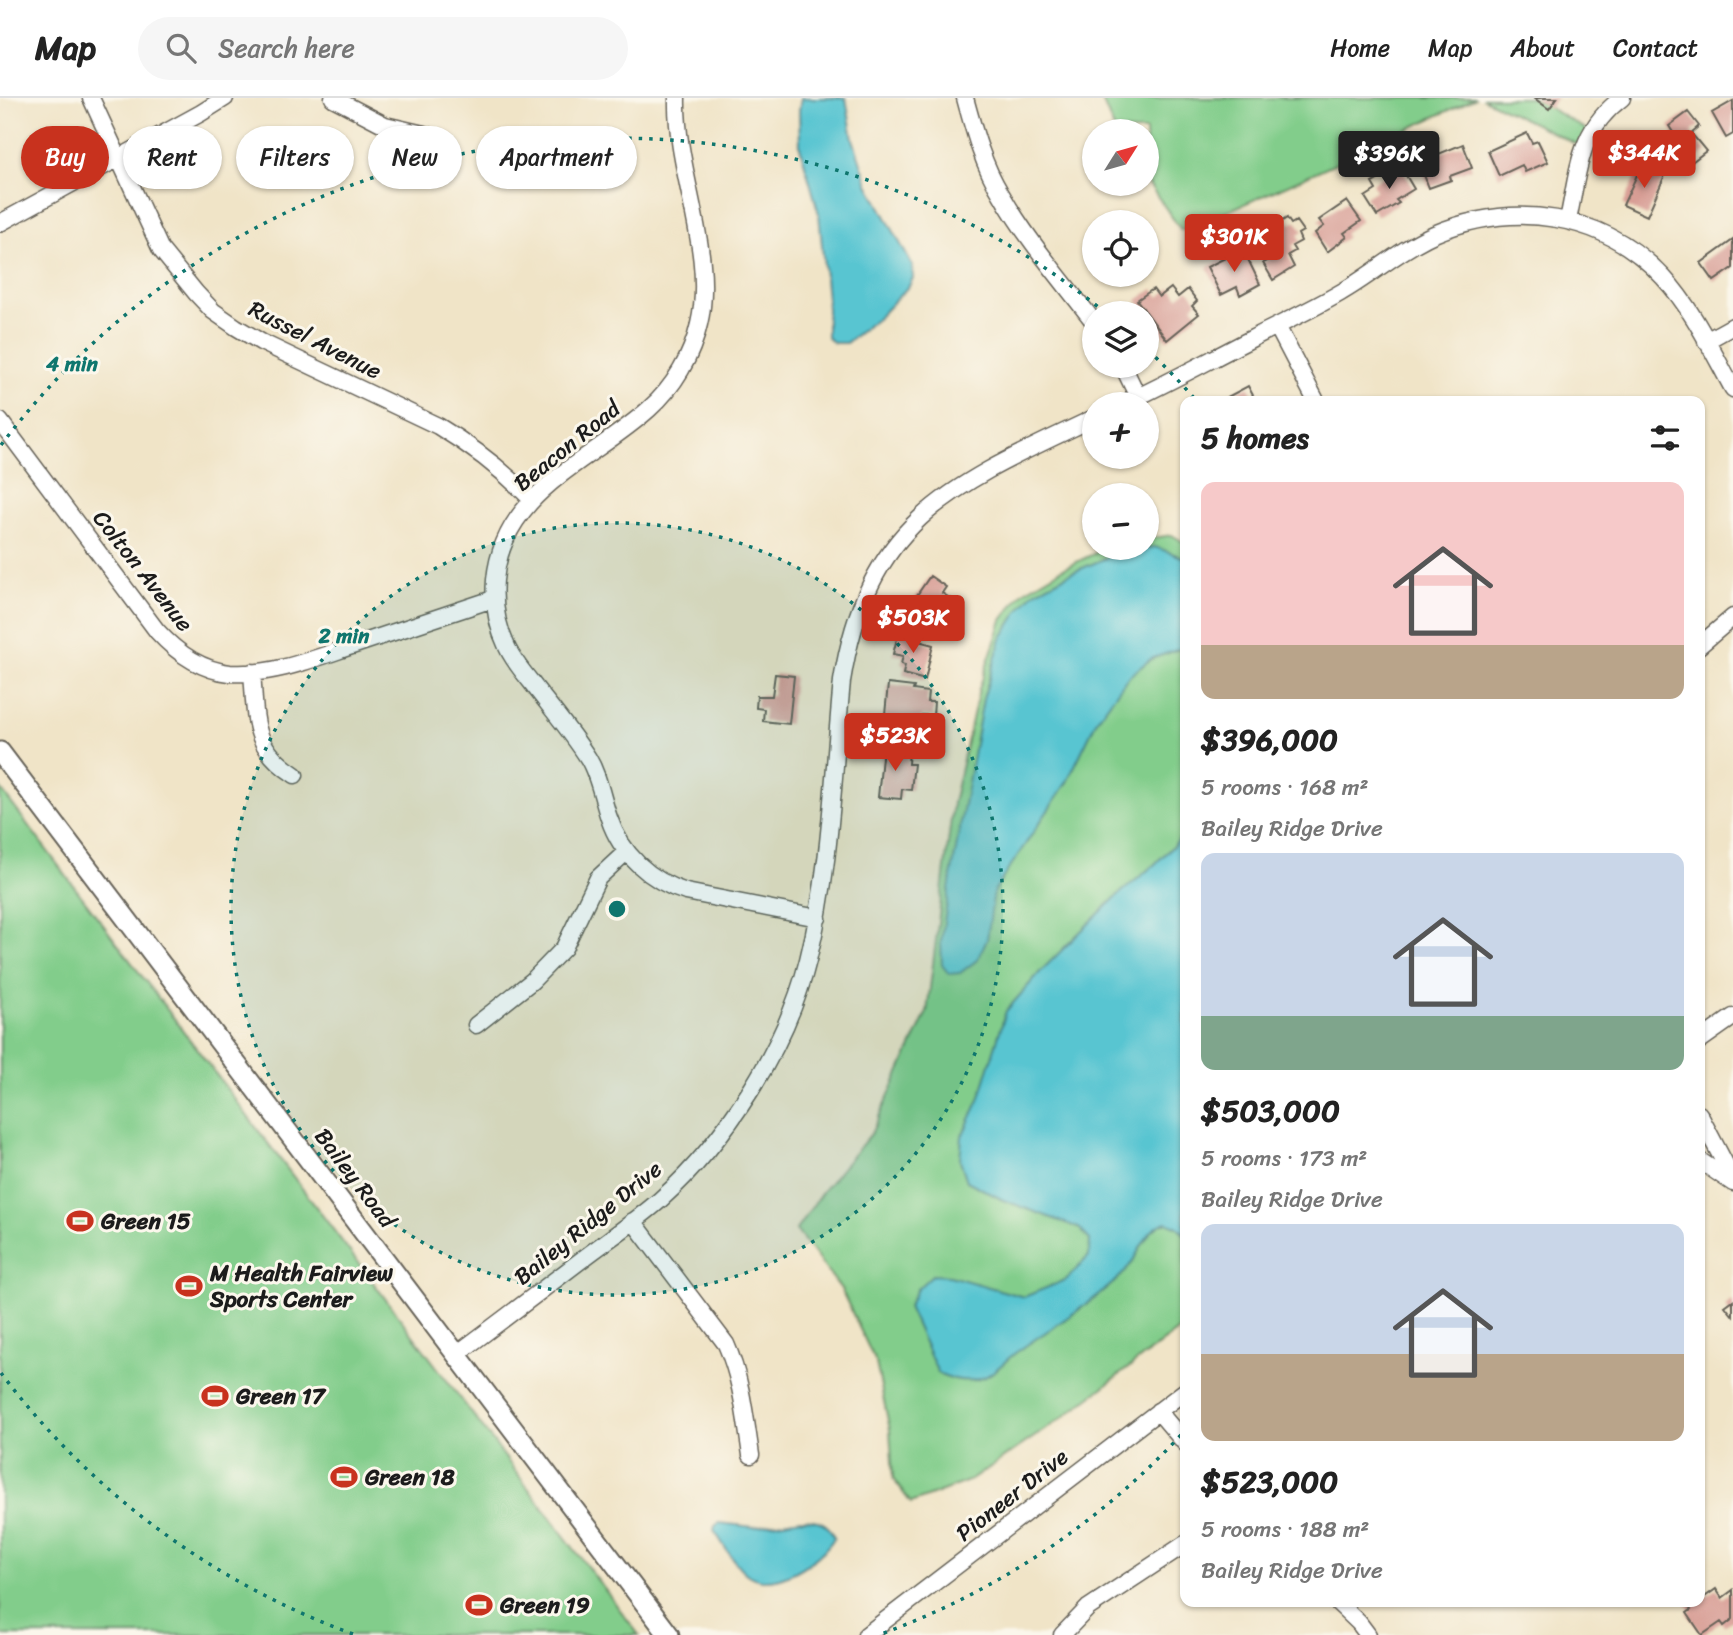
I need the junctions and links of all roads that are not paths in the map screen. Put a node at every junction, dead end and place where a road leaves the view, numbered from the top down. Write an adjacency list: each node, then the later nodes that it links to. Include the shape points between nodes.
1 (91, 98): 8 (street, Russel Avenue)
2 (225, 98): 8 (street)
3 (333, 98): 7 (street)
4 (677, 98): 20 (street, Beacon Road, via 678,132 702,267 700,323 691,349 681,370 649,409)
5 (965, 98): 11 (street, via 1000,193)
6 (1622, 98): 9 (street, via 1587,136)
7 (388, 126)
8 (118, 157): 10 (street); 20 (street, Russel Avenue, via 161,250 213,311 261,342 456,436 488,457)
9 (1567, 220): 12 (street, via 1507,215 1444,231); 14 (street, via 1619,242 1663,276)
10 (0, 223)
11 (1082, 306)
12 (1277, 326): 16 (street); 17 (street)
13 (1733, 326): 14 (street)
14 (1706, 341): 15 (street)
15 (1733, 389)
16 (1148, 392)
17 (1313, 396)
18 (0, 421): 24 (street, Colton Avenue, via 171,646 208,668)
19 (1082, 424): 28 (street, Bailey Ridge Drive, via 964,484 935,504 889,551 872,579 858,610 844,671)
20 (531, 499): 21 (street, Beacon Road, via 503,541)
21 (493, 599): 24 (street, Colton Avenue, via 298,664); 27 (street, Beacon Road, via 506,647 589,760)
22 (1733, 617): 23 (street)
23 (1705, 641)
24 (253, 672): 26 (street, via 261,742 280,766)
25 (0, 752): 36 (main road, Bailey Road)
26 (295, 775)
27 (626, 852): 28 (street, Beacon Road, via 672,888); 30 (street, via 598,878 564,948 532,981)
28 (818, 918): 35 (street, Bailey Ridge Drive, via 795,999 759,1076 692,1166)
29 (1733, 1017): 31 (street)
30 (476, 1025)
31 (1705, 1037)
32 (1705, 1126): 34 (street)
33 (1705, 1164): 34 (street)
34 (1733, 1181)
35 (633, 1221): 36 (street, Bailey Ridge Drive); 40 (street, via 726,1345 741,1388)
36 (457, 1354): 43 (main road, Bailey Road)
37 (1180, 1395): 38 (street, Pioneer Drive)
38 (1158, 1411): 39 (street); 44 (street, Pioneer Drive)
39 (1180, 1438)
40 (751, 1455)
41 (1180, 1548): 45 (street, via 1088,1608)
42 (1342, 1607): 46 (street)
43 (668, 1635)
44 (866, 1635)
45 (1062, 1635)
46 (1368, 1635)

